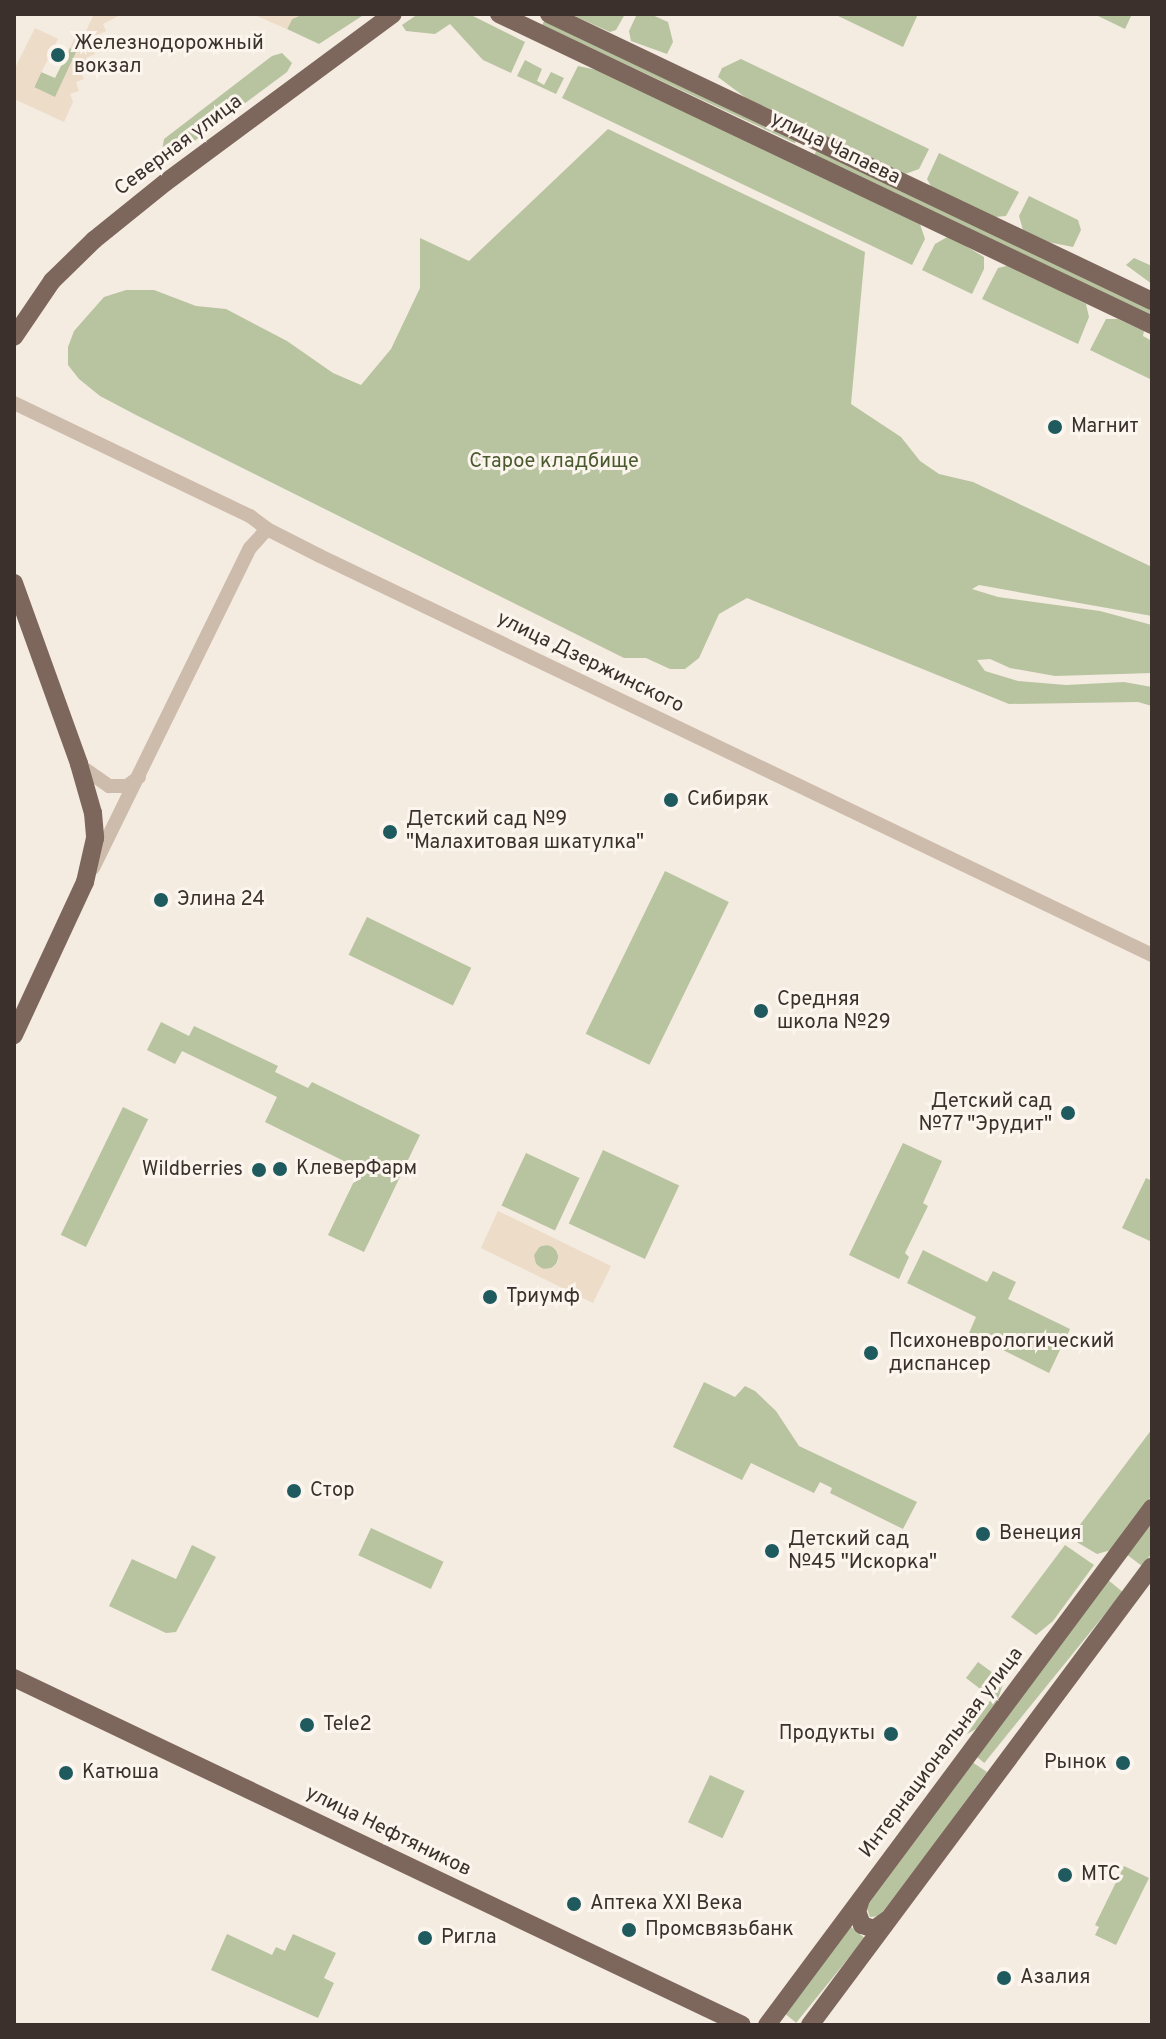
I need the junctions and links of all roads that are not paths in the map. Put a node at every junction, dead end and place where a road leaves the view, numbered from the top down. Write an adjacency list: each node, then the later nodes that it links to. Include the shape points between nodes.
1 (499, 14): 5 (main road, улица Чапаева)
2 (549, 14): 4 (main road, улица Чапаева)
3 (391, 15): 8 (main road, Северная улица, via 94,240 52,281)
4 (810, 138): 5 (main road); 6 (main road, улица Чапаева)
5 (801, 157): 7 (main road, улица Чапаева)
6 (1152, 301)
7 (1152, 325)
8 (14, 337)
9 (14, 403): 10 (street, улица Дзержинского, via 250,516)
10 (267, 529): 13 (street, via 250,548); 15 (street, улица Дзержинского)
11 (14, 583): 12 (main road)
12 (79, 764): 13 (street, via 109,786 127,786); 14 (main road, via 95,825)
13 (139, 777): 14 (street)
14 (85, 882): 16 (main road)
15 (1152, 955)
16 (14, 1035)
17 (1152, 1508): 20 (main road, Интернациональная улица)
18 (1152, 1566): 21 (main road)
19 (14, 1678): 22 (main road, улица Нефтяников)
20 (861, 1899): 21 (main road, via 857,1911 862,1925 874,1929); 23 (main road, Интернациональная улица)
21 (889, 1919): 24 (main road)
22 (742, 2025)
23 (767, 2025)
24 (810, 2025)

